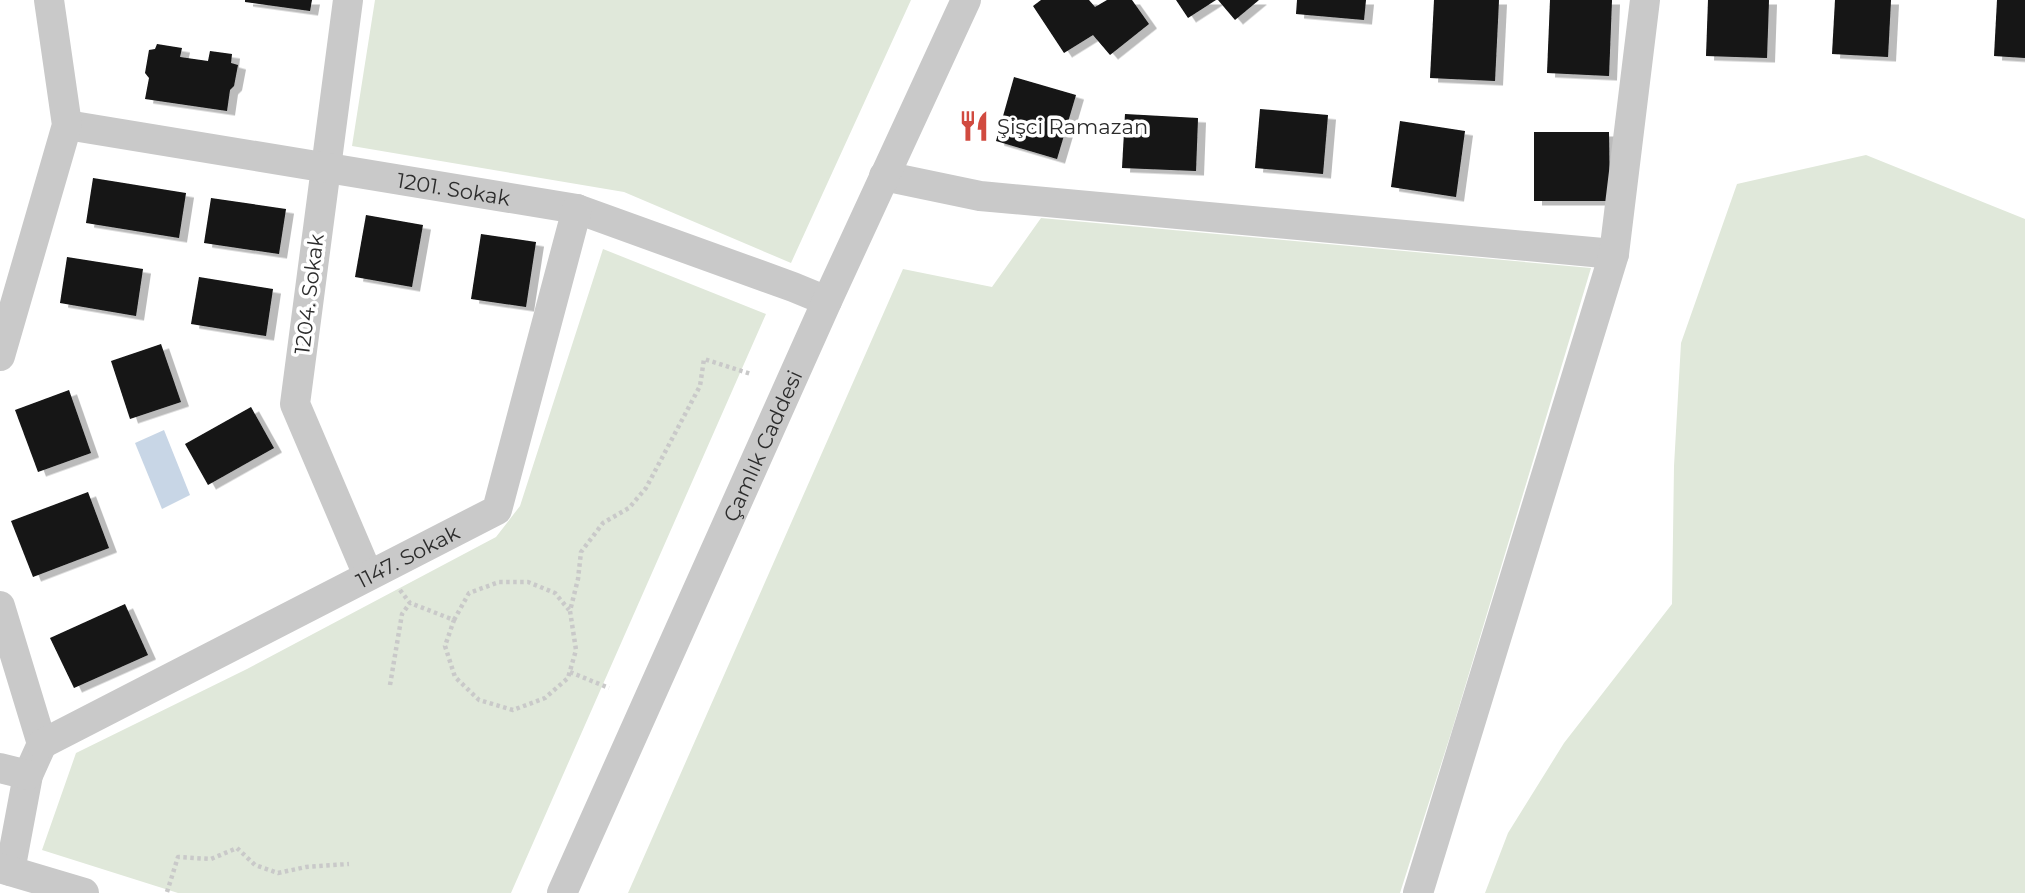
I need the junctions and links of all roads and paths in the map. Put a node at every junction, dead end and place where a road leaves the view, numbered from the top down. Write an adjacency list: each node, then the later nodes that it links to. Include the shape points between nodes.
1 (50, 0): 5 (street)
2 (348, 0): 6 (street, 1204. Sokak)
3 (966, 0): 7 (street, Çamlık Caddesi)
4 (1645, 0): 9 (street)
5 (67, 125): 6 (street, 1201. Sokak); 11 (street)
6 (325, 166): 8 (street, 1201. Sokak); 13 (street, 1204. Sokak, via 295,404)
7 (884, 176): 9 (street, via 980,196); 10 (street, Çamlık Caddesi)
8 (578, 209): 10 (street, 1201. Sokak); 13 (street, 1147. Sokak, via 497,510)
9 (1614, 254): 28 (street)
10 (827, 301): 27 (street, Çamlık Caddesi)
11 (0, 356)
12 (751, 374): 16 (path, via 704,359 700,386 646,488 629,508 603,523 582,552)
13 (382, 579): 14 (path); 21 (street, 1147. Sokak)
14 (410, 603): 17 (path); 19 (path, via 401,614)
15 (0, 606): 21 (street)
16 (570, 611): 17 (path, via 555,593 528,582 499,582 470,593); 18 (path, via 576,650)
17 (454, 620): 18 (path, via 445,646 455,677 480,700 513,710 545,698)
18 (570, 672): 20 (path)
19 (390, 685)
20 (610, 688)
21 (42, 744): 22 (street)
22 (14, 772): 24 (street)
23 (349, 864): 25 (path, via 278,873 255,865 237,848 211,859 178,857)
24 (5, 870): 26 (street)
25 (167, 892)
26 (83, 893)
27 (562, 893)
28 (1418, 893)

